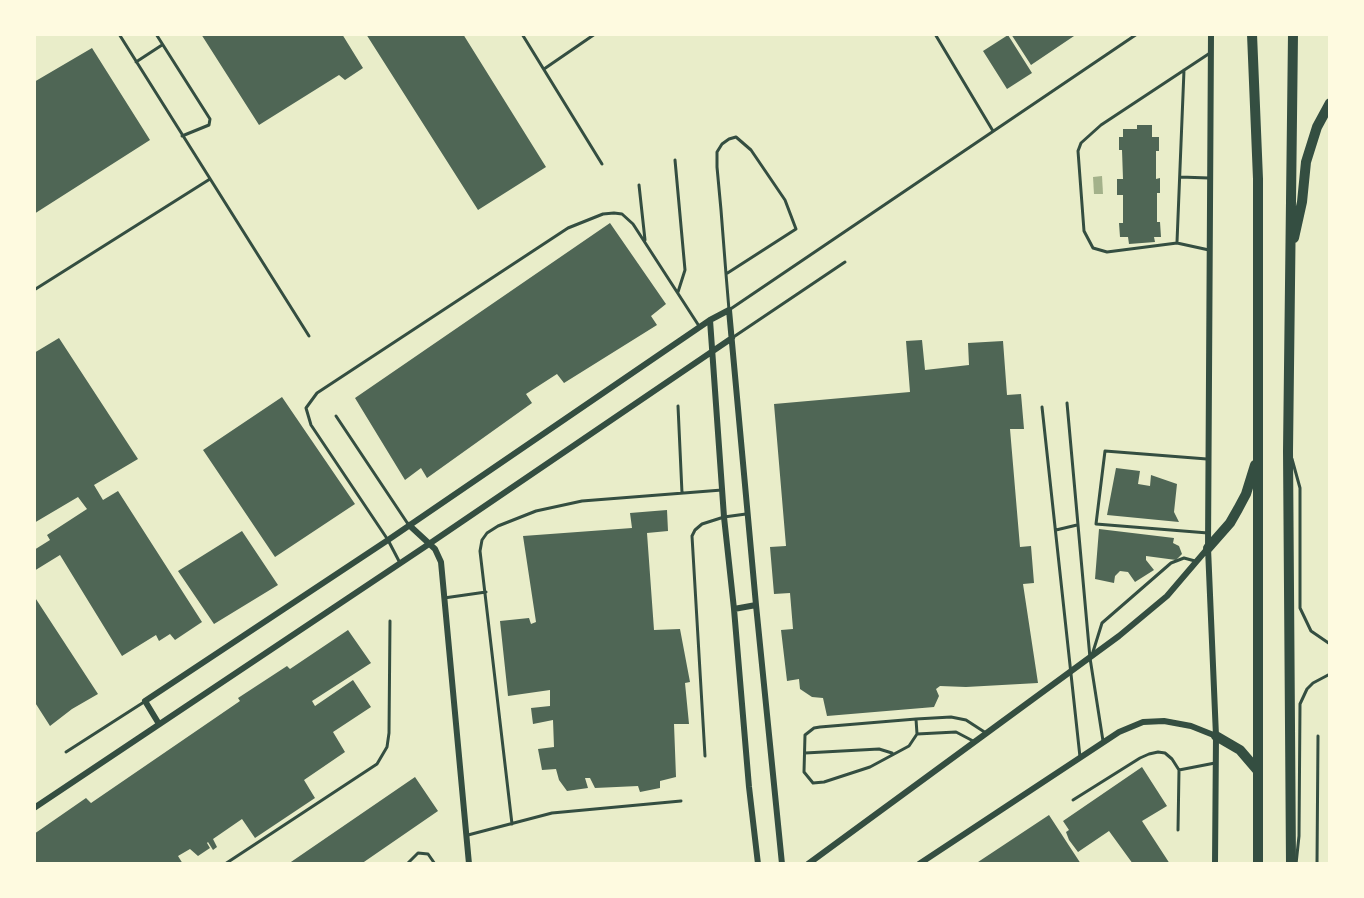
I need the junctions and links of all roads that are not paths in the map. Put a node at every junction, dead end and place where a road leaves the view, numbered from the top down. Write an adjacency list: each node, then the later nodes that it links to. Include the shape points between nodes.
1 (119, 34): 12 (lane)
2 (156, 34): 10 (lane)
3 (522, 34): 13 (lane)
4 (595, 34): 13 (lane)
5 (935, 34): 16 (lane)
6 (1137, 34): 16 (lane)
7 (1211, 34): 11 (street)
8 (1252, 34): 42 (highway, via 1258,178)
9 (1293, 34): 27 (highway)
10 (162, 45): 12 (lane); 17 (lane, via 210,120 209,125)
11 (1211, 52): 14 (lane); 21 (street)
12 (136, 62): 17 (lane)
13 (544, 69): 19 (lane)
14 (1184, 70): 20 (lane); 25 (lane, via 1089,133 1078,151 1084,231 1093,248 1107,252)
15 (1329, 103): 27 (highway, via 1306,162 1302,202)
16 (993, 131): 32 (lane)
17 (183, 136): 22 (lane)
18 (675, 160): 31 (lane, via 685,263)
19 (602, 164)
20 (1180, 177): 21 (lane); 25 (lane)
21 (1210, 178): 26 (street)
22 (210, 179): 30 (lane); 35 (lane)
23 (639, 185): 24 (lane)
24 (645, 241): 31 (lane); 53 (lane, via 622,214 588,219 568,228 310,400 306,408 311,425)
25 (1177, 243): 26 (lane)
26 (1210, 250): 44 (street)
27 (1289, 253): 43 (highway)
28 (845, 262): 36 (lane)
29 (726, 274): 29 (lane, via 717,152 729,138 736,137 751,150 784,200 796,229); 32 (lane)
30 (34, 290)
31 (678, 292): 34 (lane)
32 (729, 310): 33 (street); 36 (street)
33 (710, 320): 34 (street); 37 (street)
34 (700, 327): 49 (street)
35 (309, 336)
36 (732, 338): 37 (street); 47 (street)
37 (713, 351): 45 (street); 54 (street)
38 (1067, 403): 50 (lane)
39 (678, 406): 46 (lane)
40 (1042, 407): 51 (lane)
41 (336, 416): 49 (lane)
42 (1259, 444): 55 (highway, via 1246,494 1230,523); 83 (highway)
43 (1288, 451): 63 (lane, via 1300,488 1300,608 1311,631); 100 (highway)
44 (1209, 459): 52 (street); 52 (lane, via 1105,450 1096,524)
45 (722, 490): 46 (lane); 48 (street)
46 (682, 493): 58 (lane, via 582,501 536,511 498,526 482,540)
47 (748, 513): 48 (lane); 60 (street)
48 (724, 517): 61 (street); 79 (lane, via 702,524 692,536)
49 (409, 525): 53 (street); 54 (street)
50 (1077, 525): 51 (lane); 64 (lane)
51 (1055, 531): 65 (lane)
52 (1208, 533): 55 (street)
53 (388, 540): 57 (lane); 67 (street)
54 (429, 544): 57 (street); 59 (street, via 441,562)
55 (1208, 548): 56 (street); 72 (street)
56 (1197, 561): 64 (street, via 1167,596); 64 (lane, via 1184,558 1171,563 1102,623)
57 (400, 563): 69 (street)
58 (486, 592): 59 (lane); 87 (lane)
59 (444, 598): 89 (street)
60 (756, 605): 61 (street); 95 (street)
61 (734, 609): 94 (street)
62 (390, 621): 90 (lane, via 389,733 387,747 377,764)
63 (1329, 644)
64 (1090, 658): 65 (street); 74 (lane)
65 (1070, 674): 71 (street); 80 (lane)
66 (1329, 674): 101 (lane, via 1312,683 1300,705)
67 (145, 700): 69 (street); 76 (lane)
68 (916, 720): 70 (lane); 71 (lane, via 959,717); 77 (lane, via 814,728 805,735)
69 (159, 724): 86 (street)
70 (917, 734): 75 (lane, via 956,732); 78 (lane, via 909,746)
71 (987, 734): 75 (street)
72 (1216, 736): 74 (street, via 1164,721 1143,722); 81 (street); 83 (highway, via 1240,750)
73 (1318, 736): 102 (lane)
74 (1102, 741): 80 (street)
75 (976, 742): 96 (street)
76 (66, 752)
77 (805, 753): 78 (lane, via 879,749); 78 (lane, via 804,772 813,783 855,773)
78 (893, 753)
79 (705, 756)
80 (1080, 758): 97 (street)
81 (1216, 762): 82 (lane); 98 (street)
82 (1179, 770): 84 (lane, via 1165,753 1149,754); 88 (lane)
83 (1258, 771): 99 (highway)
84 (1072, 800)
85 (681, 801): 87 (lane, via 564,811)
86 (34, 808)
87 (512, 824): 89 (lane)
88 (1178, 830)
89 (466, 835): 93 (street)
90 (225, 864)
91 (407, 864): 92 (lane, via 418,853 428,854)
92 (435, 864)
93 (469, 864)
94 (758, 864)
95 (783, 864)
96 (808, 864)
97 (919, 864)
98 (1215, 864)
99 (1258, 864)
100 (1292, 864)
101 (1296, 864)
102 (1317, 864)

